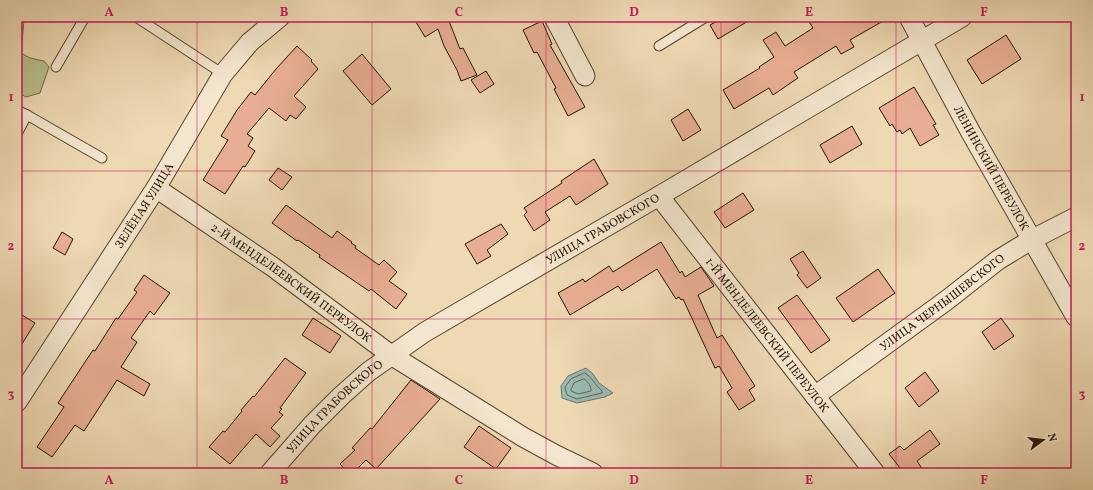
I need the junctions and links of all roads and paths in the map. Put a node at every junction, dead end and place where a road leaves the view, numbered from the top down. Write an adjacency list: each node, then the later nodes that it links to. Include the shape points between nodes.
1 (85, 17): 10 (lane)
2 (136, 17): 11 (lane)
3 (280, 17): 11 (street, ЗЕЛЁНАЯ УЛИЦА, via 250,42)
4 (554, 17): 12 (street)
5 (706, 17): 9 (lane)
6 (909, 17): 8 (street, ЛЕНИНСКИЙ ПЕРЕУЛОК)
7 (962, 17): 8 (street, УЛИЦА ГРАБОВСКОГО)
8 (921, 40): 18 (street, УЛИЦА ГРАБОВСКОГО); 20 (street, ЛЕНИНСКИЙ ПЕРЕУЛОК)
9 (659, 46)
10 (56, 67)
11 (223, 74): 17 (street, ЗЕЛЁНАЯ УЛИЦА)
12 (585, 76)
13 (17, 110): 14 (lane)
14 (26, 115): 15 (lane); 16 (lane)
15 (17, 134)
16 (102, 158)
17 (156, 188): 22 (street, 2-Й МЕНДЕЛЕЕВСКИЙ ПЕРЕУЛОК, via 273,267); 24 (street, ЗЕЛЁНАЯ УЛИЦА)
18 (659, 196): 22 (street, УЛИЦА ГРАБОВСКОГО, via 425,332); 23 (street, 1-Й МЕНДЕЛЕЕВСКИЙ ПЕРЕУЛОК)
19 (1076, 217): 20 (street, УЛИЦА ЧЕРНЫШЕВСКОГО)
20 (1031, 240): 21 (street, ЛЕНИНСКИЙ ПЕРЕУЛОК); 23 (street, УЛИЦА ЧЕРНЫШЕВСКОГО, via 998,260)
21 (1076, 317)
22 (391, 355): 25 (street, УЛИЦА ГРАБОВСКОГО, via 341,396); 26 (street, 2-Й МЕНДЕЛЕЕВСКИЙ ПЕРЕУЛОК, via 524,437)
23 (815, 396): 27 (street, 1-Й МЕНДЕЛЕЕВСКИЙ ПЕРЕУЛОК)
24 (17, 402)
25 (270, 473)
26 (593, 473)
27 (875, 473)

